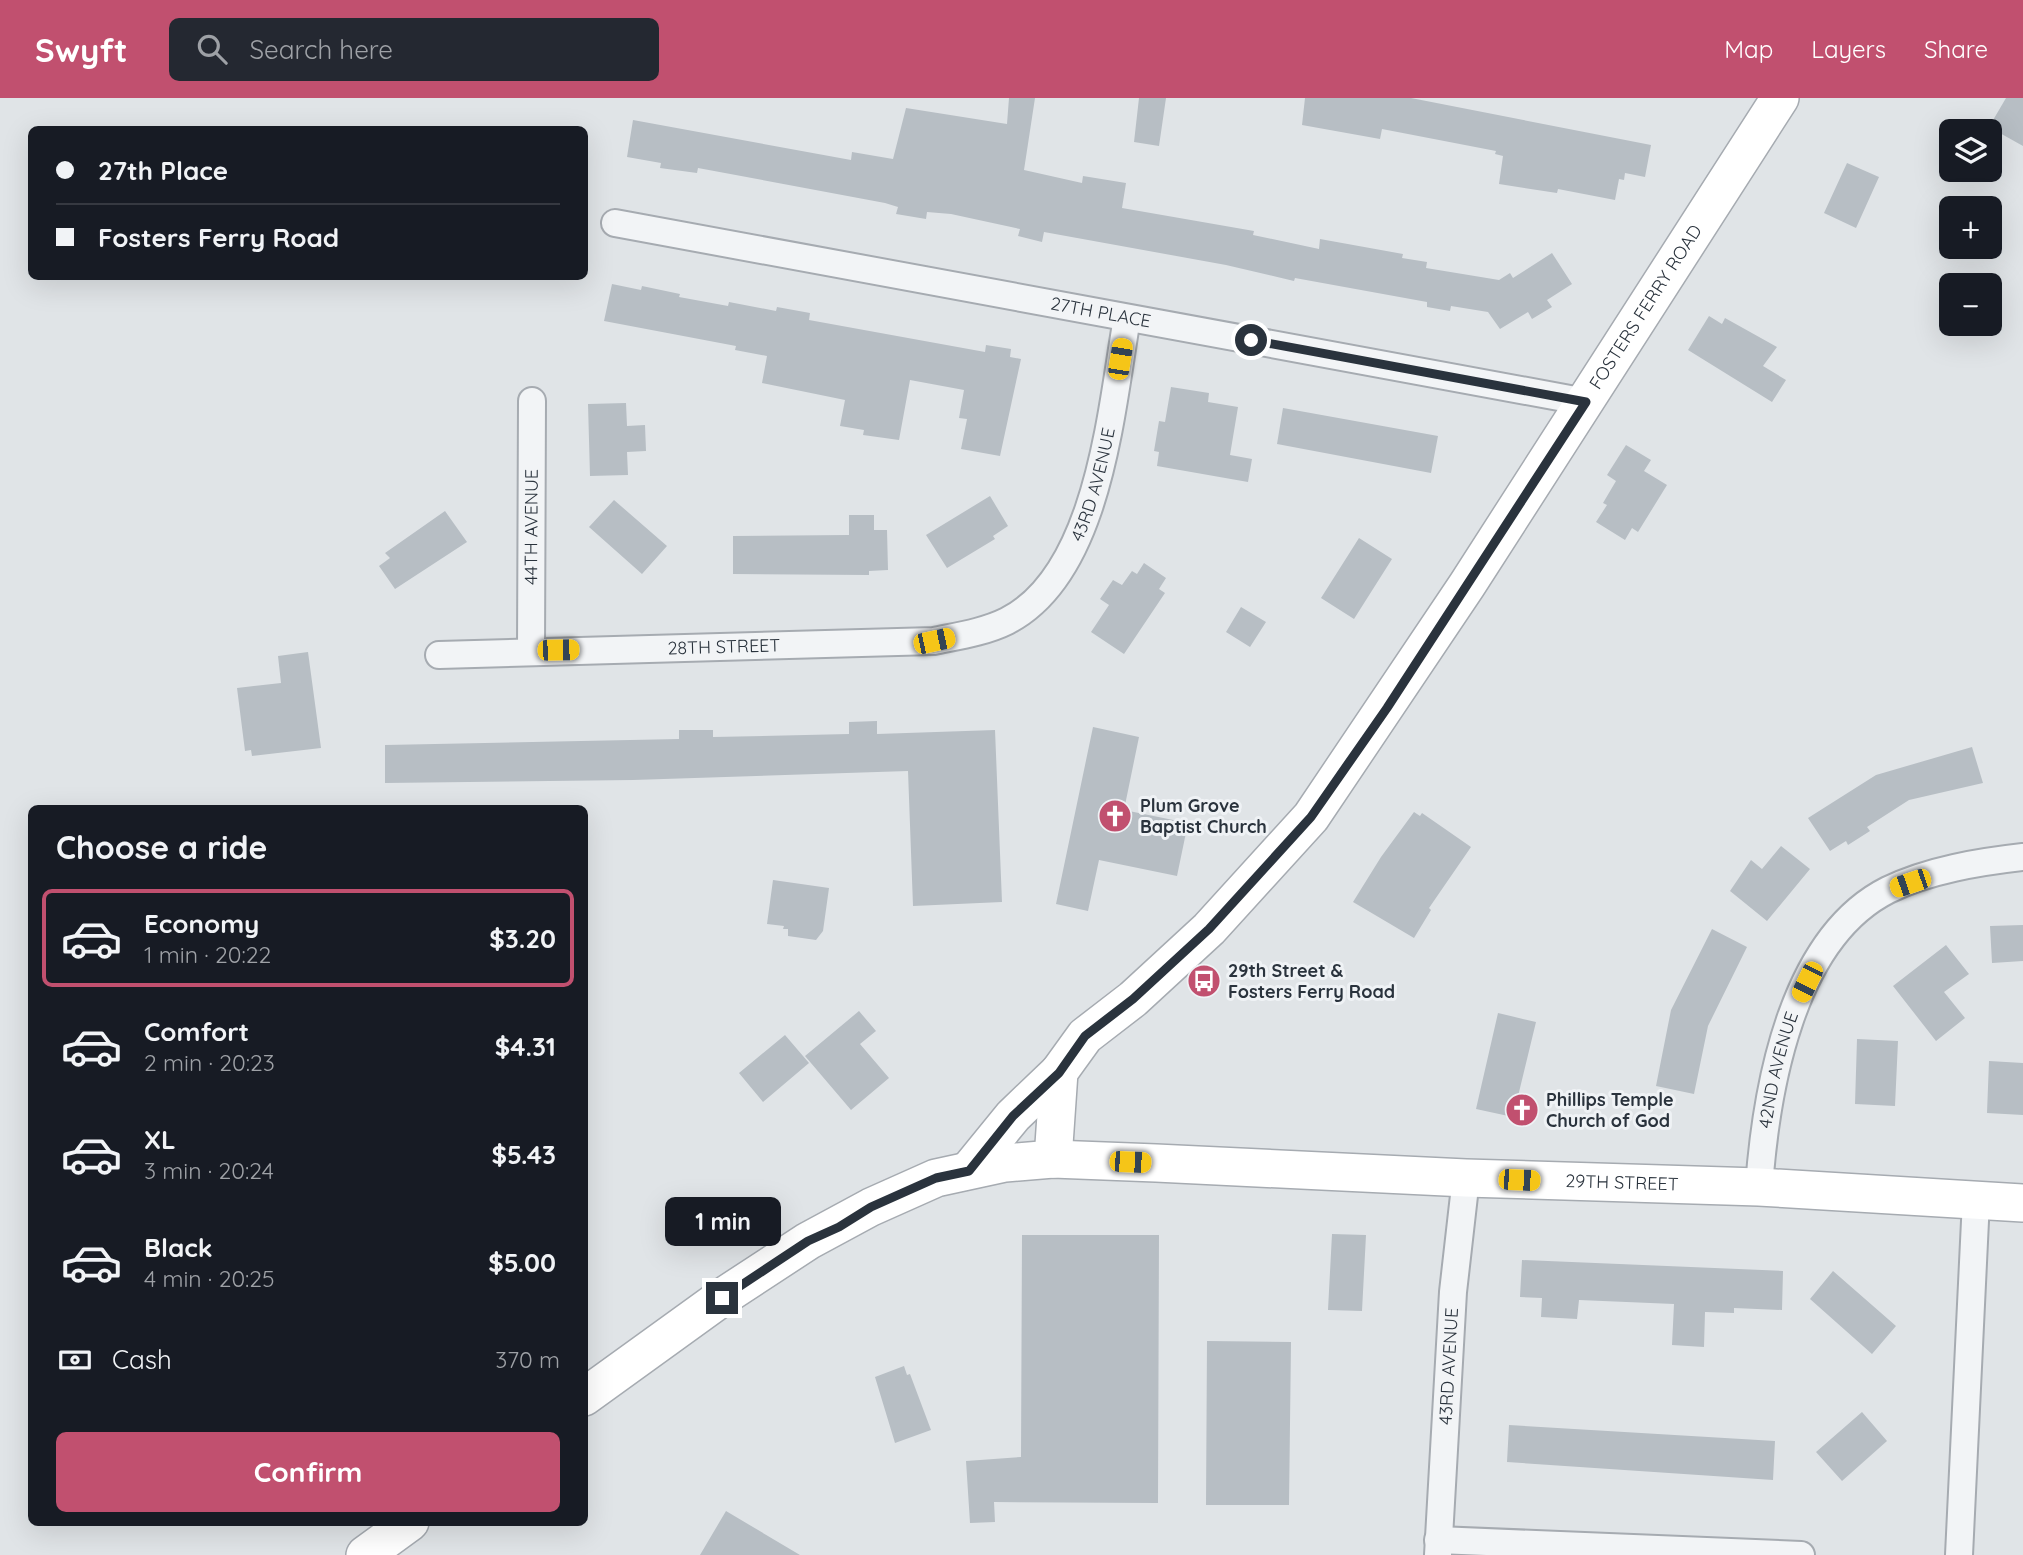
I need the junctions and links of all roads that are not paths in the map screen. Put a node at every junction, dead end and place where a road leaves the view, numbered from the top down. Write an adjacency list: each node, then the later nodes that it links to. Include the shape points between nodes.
1 (1770, 100): 5 (street, FOSTERS FERRY ROAD)
2 (614, 223): 3 (street, 27TH PLACE)
3 (1126, 318): 5 (street, 27TH PLACE); 6 (street, 43RD AVENUE, via 1110,414 1079,540 1061,573 1037,601)
4 (532, 401): 7 (street, 44TH AVENUE)
5 (1586, 402): 10 (street, FOSTERS FERRY ROAD, via 1311,817 1209,929 1085,1036)
6 (1006, 622): 7 (street, 28TH STREET, via 934,641)
7 (531, 651): 8 (street, 28TH STREET)
8 (439, 655)
9 (2023, 857): 14 (street, 42ND AVENUE, via 1954,868 1888,890 1835,936 1815,967 1776,1063 1762,1137)
10 (1059, 1073): 11 (street); 12 (street, FOSTERS FERRY ROAD, via 1013,1116)
11 (1053, 1159): 12 (street); 13 (street, 29TH STREET)
12 (969, 1171): 17 (street, via 936,1178 808,1241)
13 (1466, 1178): 14 (street, 29TH STREET); 19 (street, 43RD AVENUE, via 1452,1305)
14 (1759, 1187): 15 (street, 29TH STREET)
15 (1976, 1200): 16 (street, 29TH STREET); 22 (street)
16 (2023, 1203)
17 (588, 1394)
18 (405, 1526): 20 (street)
19 (1438, 1548): 21 (street)
20 (365, 1555)
21 (1801, 1555)
22 (1959, 1555)

